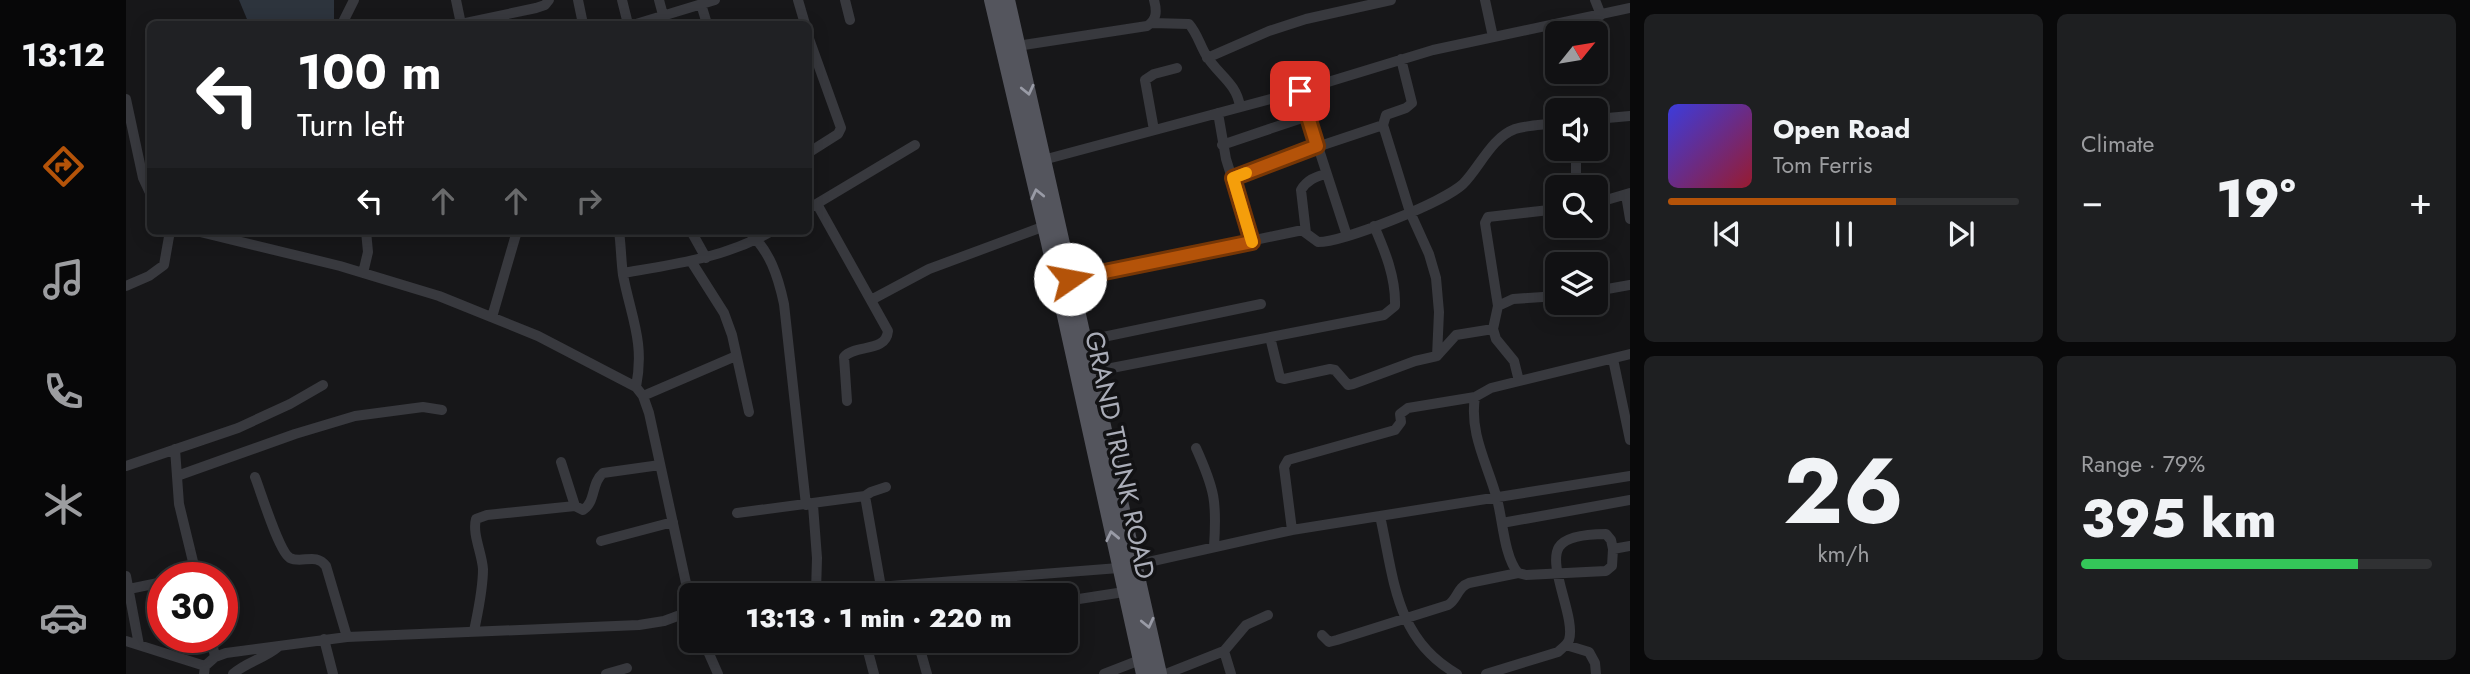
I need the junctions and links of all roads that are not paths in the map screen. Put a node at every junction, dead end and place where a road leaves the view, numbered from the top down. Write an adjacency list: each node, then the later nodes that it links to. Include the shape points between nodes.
1 (354, 0): 22 (street)
2 (457, 0): 23 (street)
3 (549, 0): 20 (street)
4 (578, 0): 24 (street)
5 (622, 0): 25 (street)
6 (659, 0): 18 (street)
7 (715, 0): 16 (street)
8 (798, 0): 28 (street)
9 (845, 0): 21 (street)
10 (992, 0): 60 (main road, GRAND TRUNK ROAD, one-way to 10)
11 (1007, 0): 31 (main road, GRAND TRUNK ROAD)
12 (1154, 0): 29 (street)
13 (1391, 0): 33 (street, via 1306,19)
14 (1485, 0): 30 (street)
15 (1595, 0): 19 (street)
16 (701, 4): 18 (street); 27 (street)
17 (1630, 8): 19 (street)
18 (663, 15): 26 (street)
19 (1601, 15): 30 (street)
20 (503, 20)
21 (850, 20)
22 (344, 21)
23 (460, 21)
24 (582, 21)
25 (627, 21)
26 (645, 21)
27 (706, 21)
28 (804, 21)
29 (1152, 23): 31 (street); 33 (street, via 1188,24)
30 (1493, 37): 34 (street)
31 (1017, 46): 50 (main road, GRAND TRUNK ROAD, one-way to 50)
32 (812, 47): 49 (street, via 841,128)
33 (1207, 58): 38 (street, via 1234,88)
34 (1401, 59): 36 (street); 43 (street, via 1412,103 1386,115)
35 (1177, 68): 45 (street, via 1145,80)
36 (1300, 91): 38 (street); 40 (street)
37 (126, 102): 53 (street)
38 (1240, 107): 39 (street)
39 (1218, 113): 45 (street); 47 (street)
40 (1308, 116): 47 (street); 48 (street)
41 (1630, 116): 42 (street)
42 (1608, 118)
43 (1383, 125): 48 (street); 58 (street)
44 (1545, 125): 58 (street, via 1507,133 1462,185)
45 (1154, 130): 50 (street)
46 (915, 145): 56 (street)
47 (1222, 145): 52 (street)
48 (1317, 146): 51 (street); 52 (street)
49 (812, 150)
50 (1043, 160): 80 (main road, GRAND TRUNK ROAD)
51 (1325, 174): 62 (street, via 1311,179 1301,190); 72 (street)
52 (1233, 178): 74 (street)
53 (147, 187)
54 (1628, 194): 55 (street); 59 (street)
55 (1608, 200)
56 (813, 206): 85 (street)
57 (1545, 210): 87 (street, via 1488,217 1487,243)
58 (1410, 212): 61 (street); 94 (street, via 1436,278)
59 (1630, 219)
60 (1045, 226): 85 (street, via 929,269); 129 (main road, GRAND TRUNK ROAD, one-way to 60)
61 (1374, 226): 72 (street); 90 (street, via 1395,295 1391,312)
62 (1306, 233): 72 (street, via 1318,242); 74 (street)
63 (169, 235): 82 (street, via 164,265)
64 (214, 235): 75 (street)
65 (255, 235): 75 (street)
66 (366, 235): 78 (street)
67 (516, 235): 88 (street)
68 (620, 235): 79 (street)
69 (693, 235): 76 (street)
70 (752, 235): 73 (street)
71 (765, 235): 73 (street)
72 (1346, 236)
73 (757, 240): 76 (street); 117 (street, via 771,260 784,304)
74 (1252, 242): 80 (street)
75 (252, 244): 78 (street)
76 (706, 258): 77 (street)
77 (691, 261): 79 (street); 93 (street, via 724,313)
78 (363, 273): 88 (street)
79 (623, 273): 99 (street, via 639,345)
80 (1070, 279): 91 (main road, GRAND TRUNK ROAD)
81 (1630, 285): 83 (street)
82 (126, 286)
83 (1608, 289)
84 (1545, 297): 87 (street, via 1513,299)
85 (871, 300): 101 (street, via 888,337 878,345 847,353)
86 (1261, 304): 91 (street)
87 (1497, 306): 89 (street)
88 (492, 317): 99 (street, via 538,336)
89 (1493, 329): 94 (street, via 1456,335); 97 (street, via 1514,361)
90 (1270, 337): 94 (street, via 1278,374 1284,379 1330,369 1348,385); 96 (street)
91 (1084, 341): 96 (main road, GRAND TRUNK ROAD)
92 (1630, 354): 95 (street)
93 (736, 356): 99 (street); 103 (street)
94 (1437, 356)
95 (1613, 359): 97 (street); 104 (street)
96 (1091, 372): 129 (main road, GRAND TRUNK ROAD)
97 (1519, 381): 100 (street)
98 (323, 386): 106 (street, via 265,416)
99 (639, 392): 108 (street)
100 (1475, 397): 115 (street, via 1478,441); 123 (street, via 1408,408 1400,414 1395,430 1288,460 1284,467)
101 (847, 401)
102 (442, 410): 110 (street, via 423,407 355,416)
103 (749, 412)
104 (1630, 440)
105 (1196, 448): 126 (street, via 1216,503)
106 (175, 449): 109 (street); 110 (street)
107 (561, 462): 118 (street)
108 (660, 465): 118 (street, via 603,473 587,507); 122 (street)
109 (126, 466)
110 (177, 476): 128 (street)
111 (1630, 476): 115 (street)
112 (255, 477): 146 (street, via 283,552 294,560 317,559 326,566)
113 (886, 487): 114 (street)
114 (866, 496): 117 (street); 135 (street)
115 (1497, 497): 120 (street); 121 (street)
116 (1630, 500): 121 (street)
117 (810, 505): 119 (street); 134 (street)
118 (575, 506): 144 (street, via 476,519 483,569)
119 (737, 513)
120 (1380, 516): 123 (street); 143 (street)
121 (1501, 518): 130 (street)
122 (673, 522): 124 (street); 133 (street)
123 (1292, 530): 126 (street)
124 (601, 541)
125 (1630, 546): 127 (street)
126 (1214, 547): 129 (street)
127 (1613, 550): 131 (street, via 1612,566 1606,571); 131 (street, via 1606,534 1567,540 1559,546)
128 (193, 562)
129 (1127, 566): 136 (street); 139 (main road, GRAND TRUNK ROAD); 168 (main road, GRAND TRUNK ROAD, one-way to 168)
130 (1517, 573): 131 (street); 143 (street, via 1462,585 1448,605)
131 (1559, 573): 151 (street, via 1570,631)
132 (126, 576): 138 (street)
133 (686, 583)
134 (816, 583)
135 (880, 583)
136 (928, 583)
137 (147, 585): 138 (street)
138 (129, 589): 149 (street)
139 (1124, 592): 140 (street); 158 (main road, GRAND TRUNK ROAD)
140 (1078, 599)
141 (679, 614): 144 (street, via 639,625)
142 (1268, 615): 152 (street, via 1246,625)
143 (1405, 617): 145 (street, via 1329,642); 171 (street, via 1419,645)
144 (474, 631): 146 (street)
145 (1322, 635)
146 (348, 637): 147 (street)
147 (324, 639): 150 (street); 162 (street)
148 (126, 641): 149 (street)
149 (139, 645): 160 (street)
150 (281, 645): 157 (street); 161 (street)
151 (1566, 645): 172 (street, via 1558,652); 173 (street, via 1589,652)
152 (1224, 651): 169 (street); 170 (street)
153 (214, 653): 157 (street)
154 (709, 653): 164 (street)
155 (868, 653): 165 (street)
156 (921, 653): 166 (street)
157 (215, 657): 160 (street)
158 (1142, 667): 167 (street)
159 (627, 668): 163 (street)
160 (204, 670)
161 (233, 674)
162 (332, 674)
163 (606, 674)
164 (718, 674)
165 (874, 674)
166 (927, 674)
167 (1104, 674)
168 (1159, 674)
169 (1166, 674)
170 (1231, 674)
171 (1457, 674)
172 (1486, 674)
173 (1596, 674)

